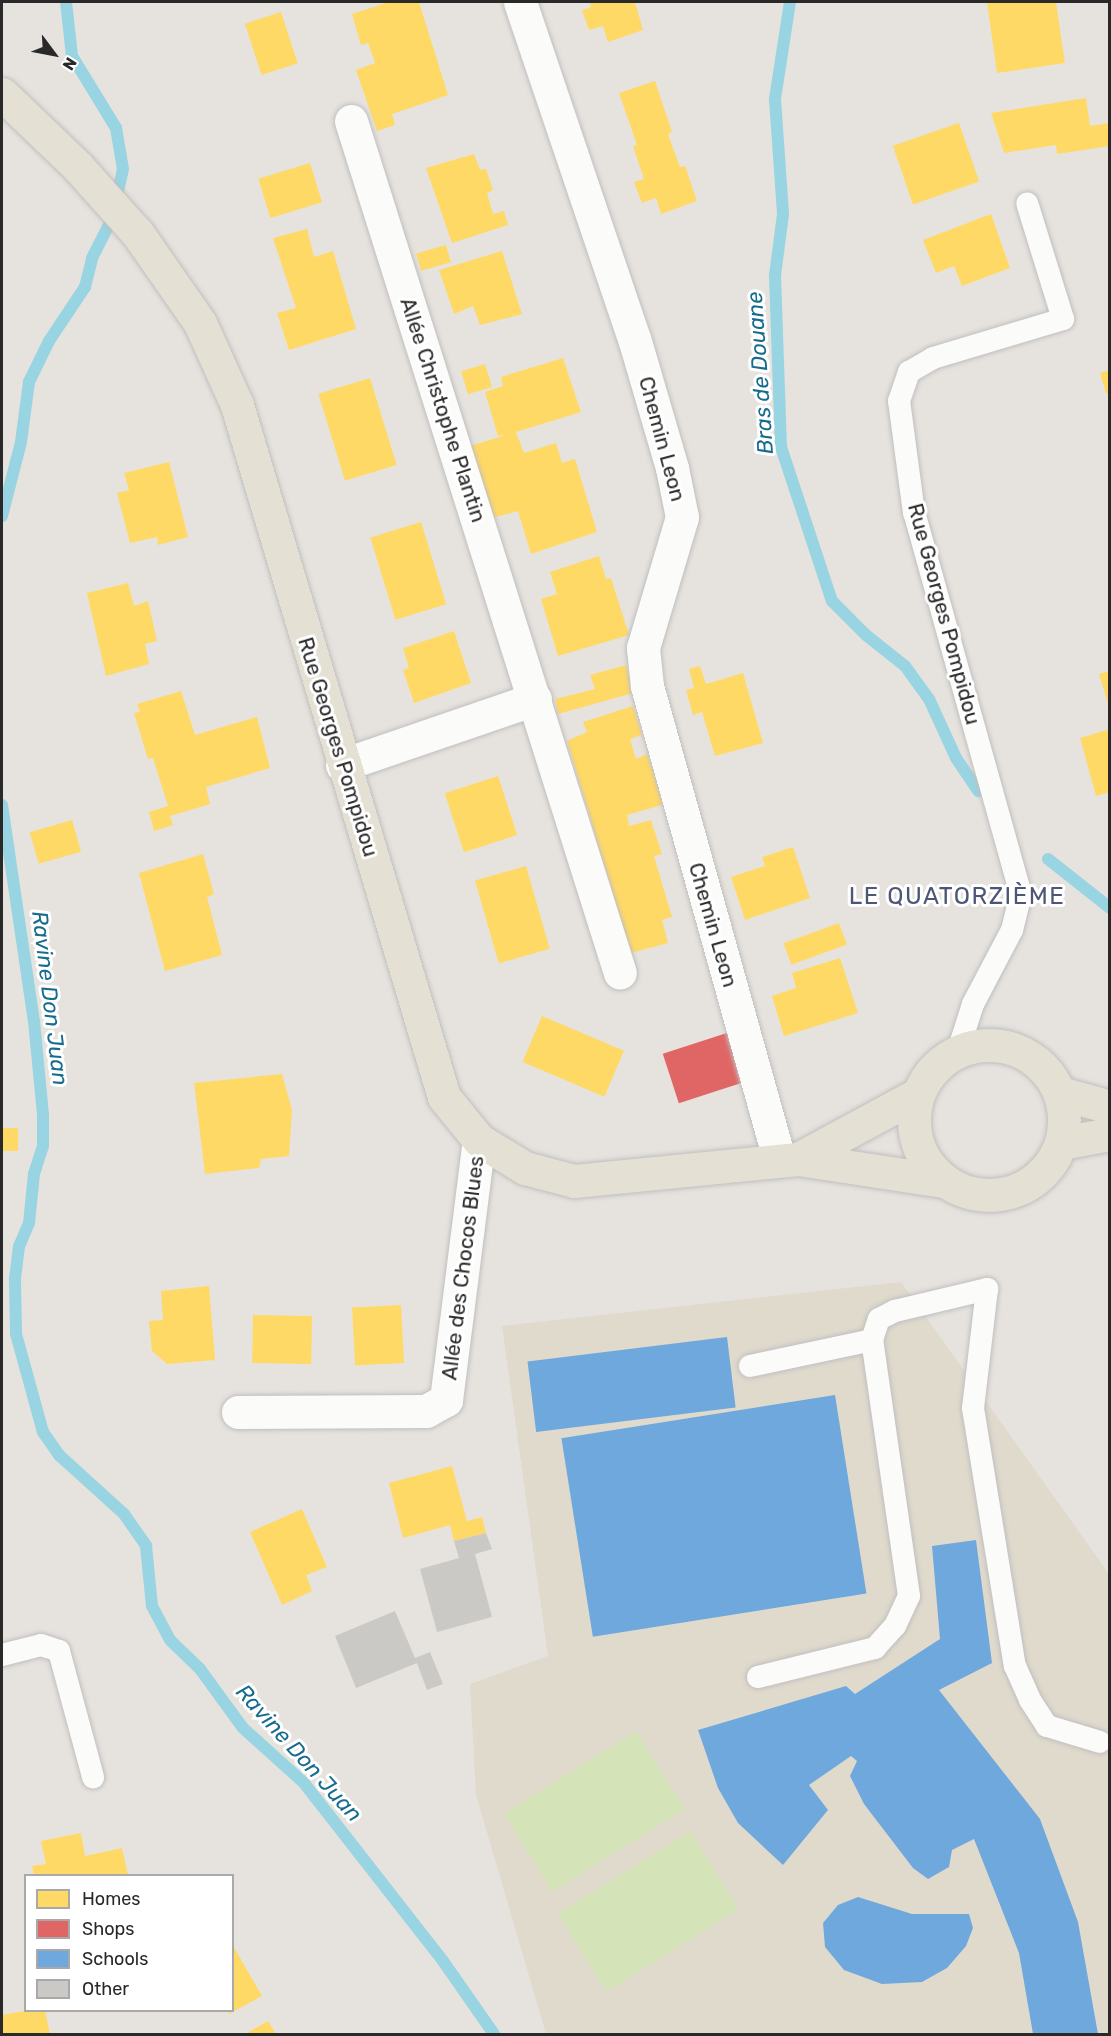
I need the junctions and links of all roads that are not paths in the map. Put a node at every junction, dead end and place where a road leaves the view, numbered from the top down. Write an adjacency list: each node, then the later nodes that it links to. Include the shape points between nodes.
1 (520, 2): 15 (street, Chemin Leon, via 634,338 672,468 682,517 643,648 647,686)
2 (2, 94): 6 (main road, Rue Georges Pompidou, via 78,167 138,234 200,323 237,405)
3 (351, 121): 5 (street, Allée Christophe Plantin)
4 (1027, 204): 8 (lane, Rue Georges Pompidou, via 1063,319 933,358 909,372 899,401 914,513 1021,895 1012,930 972,1004)
5 (535, 699): 6 (street); 7 (street, Allée Christophe Plantin)
6 (342, 765): 13 (main road, Rue Georges Pompidou, via 444,1097)
7 (620, 973)
8 (958, 1051): 9 (main road, via 982,1045 1006,1046 1047,1072); 10 (main road, via 928,1077)
9 (1060, 1093): 11 (main road); 14 (main road, via 1064,1118)
10 (918, 1094): 15 (main road, Rue Georges Pompidou); 16 (main road, via 914,1118 917,1142 927,1163)
11 (1110, 1107)
12 (1110, 1134): 14 (main road)
13 (479, 1140): 15 (main road, Rue Georges Pompidou, via 525,1168 574,1181); 19 (street, Allée des Chocos Blues, via 446,1400 426,1411)
14 (1061, 1143): 16 (main road, via 1046,1170 1028,1185 1007,1193 985,1195 964,1191)
15 (789, 1160): 16 (main road, Rue Georges Pompidou)
16 (944, 1180)
17 (872, 1340): 18 (lane); 21 (lane, via 909,1596 895,1626 875,1648); 22 (lane, via 879,1319 895,1311 987,1289 973,1408 1015,1666 1030,1701 1047,1726)
18 (750, 1366)
19 (238, 1412)
20 (2, 1655): 23 (lane, via 41,1645 59,1651)
21 (758, 1677)
22 (1100, 1742)
23 (93, 1777)

